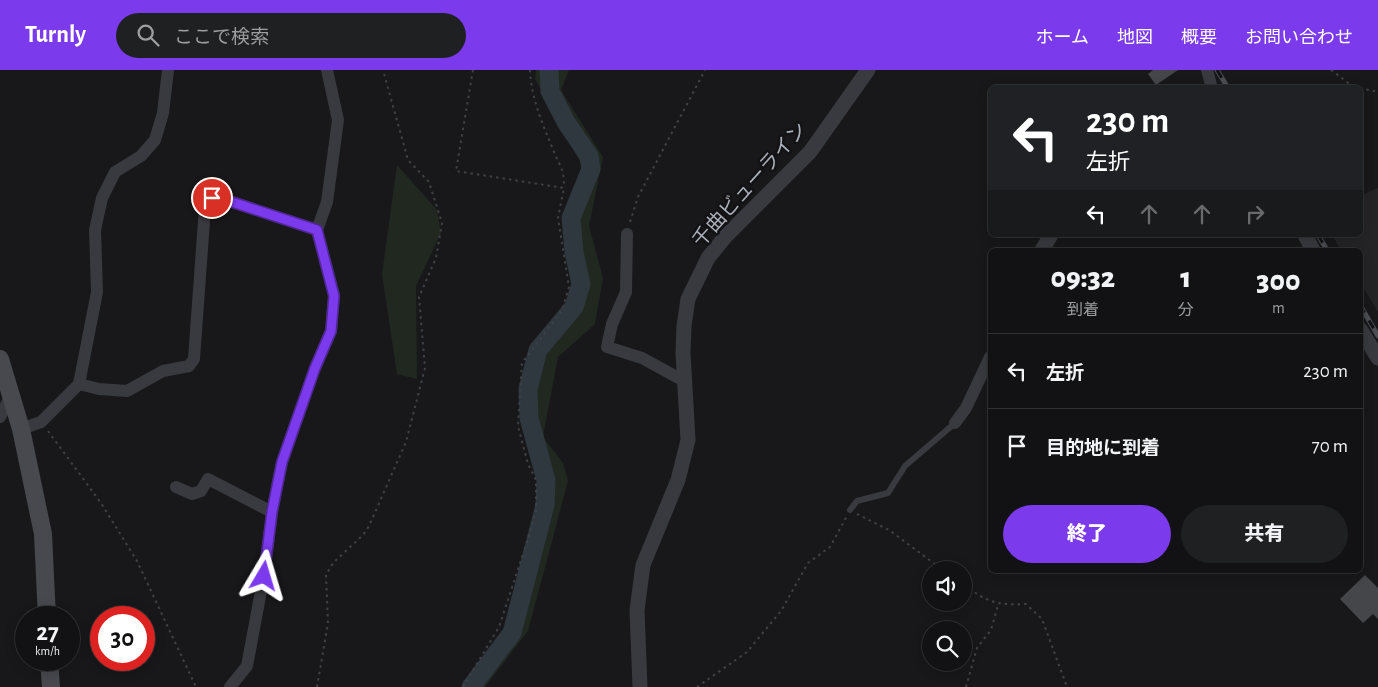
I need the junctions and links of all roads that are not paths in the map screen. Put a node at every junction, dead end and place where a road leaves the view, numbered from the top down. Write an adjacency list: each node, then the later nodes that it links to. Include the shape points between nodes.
1 (168, 70): 17 (street, via 163,113 155,140 141,156 115,172 102,198 95,230 97,292)
2 (328, 70): 6 (street, via 338,120 327,202)
3 (868, 70): 16 (street, 千曲ビューライン, via 810,152 708,258 688,299 684,326)
4 (1207, 70): 5 (street)
5 (1211, 85)
6 (317, 230): 17 (street, via 212,198 205,208 194,359 189,366 162,371 127,391); 24 (street, via 334,296 331,331 285,453)
7 (627, 234): 16 (street, via 626,292 612,324 607,348 642,358)
8 (1050, 237): 10 (street)
9 (1305, 237): 11 (street)
10 (1043, 248)
11 (1312, 248)
12 (1363, 334): 13 (street)
13 (1378, 358)
14 (0, 359): 18 (main road)
15 (988, 361): 20 (street, via 966,408)
16 (686, 382): 29 (street, 千曲ビューライン, via 688,433 685,458 648,547 639,587)
17 (79, 384): 21 (street, via 41,422)
18 (10, 397): 19 (street); 21 (main road)
19 (0, 417)
20 (955, 423): 23 (lane, via 905,466 888,493 857,502)
21 (21, 429): 25 (main road, via 43,534)
22 (176, 487): 24 (street, via 192,494 201,491 208,478)
23 (850, 510)
24 (272, 512): 28 (street, via 247,666)
25 (46, 606)
26 (50, 671): 27 (main road)
27 (51, 687)
28 (230, 687)
29 (640, 687)

